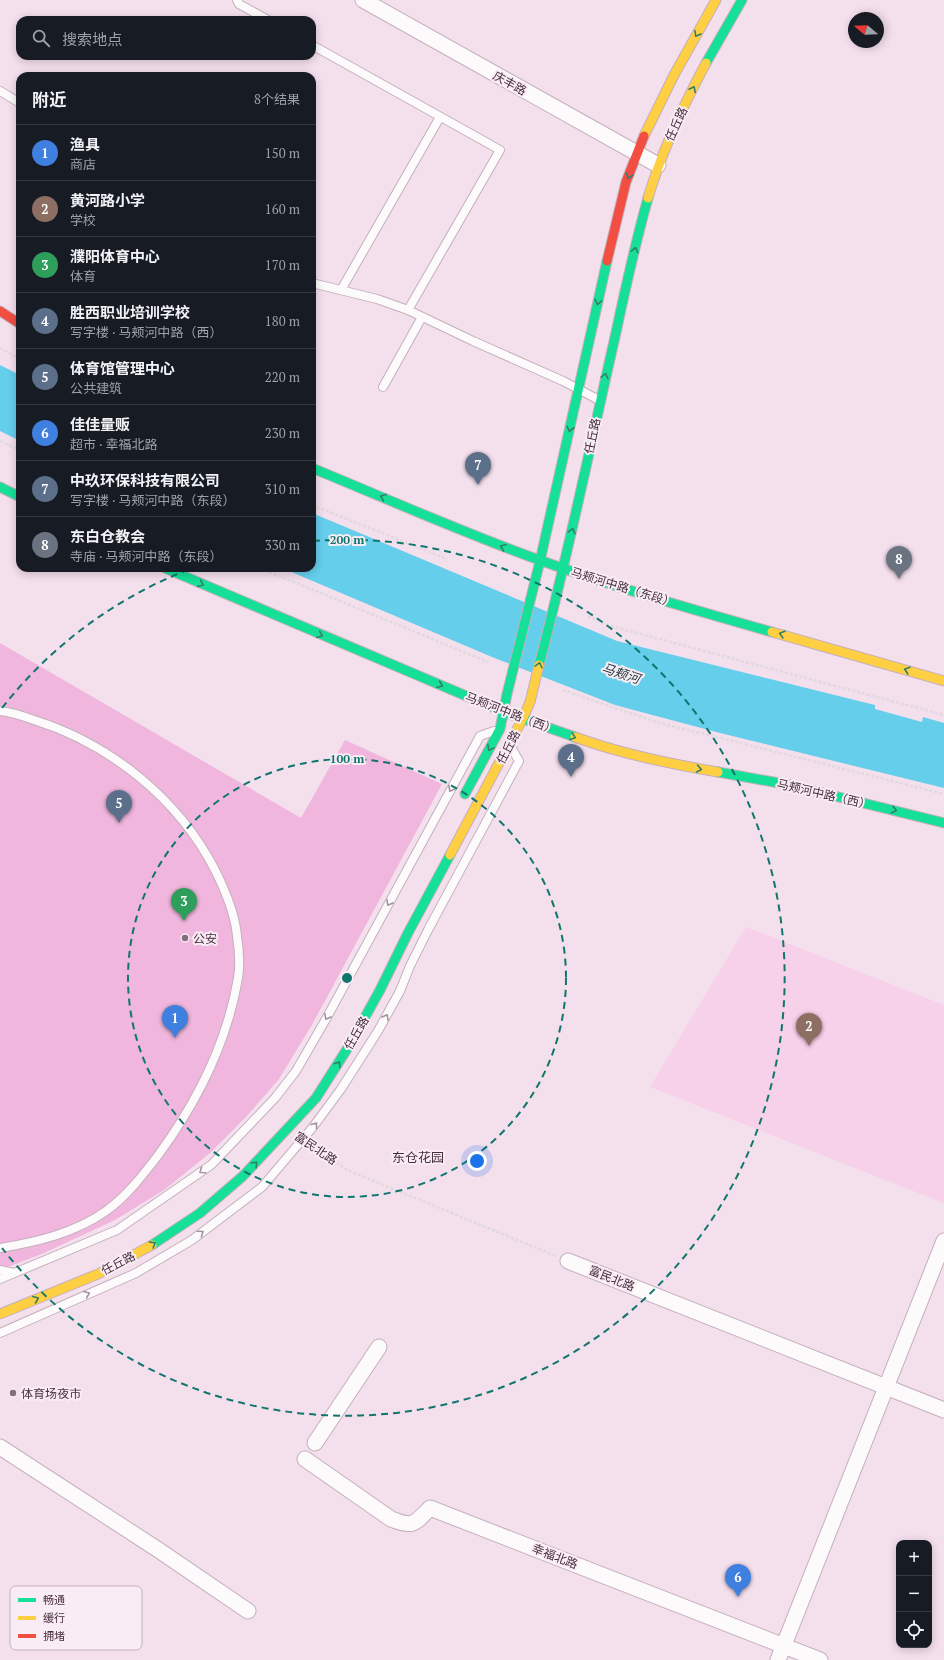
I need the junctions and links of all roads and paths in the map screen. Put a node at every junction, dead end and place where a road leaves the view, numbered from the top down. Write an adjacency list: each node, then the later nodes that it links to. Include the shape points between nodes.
1 (237, 0): 5 (lane, via 239,4)
2 (363, 0): 10 (street, 庆丰路)
3 (716, 0): 10 (street, 任丘路, one-way to 10, via 652,118)
4 (742, 0): 11 (street, 任丘路, one-way to 4, via 699,75)
5 (261, 16)
6 (316, 47): 9 (lane)
7 (0, 91): 8 (lane)
8 (16, 101)
9 (440, 117): 13 (lane); 14 (lane, via 500,150)
10 (636, 154): 11 (street, 庆丰路); 21 (street, 任丘路, one-way to 21, via 613,235)
11 (658, 165): 22 (street, 任丘路, one-way to 11, via 637,239)
12 (316, 284): 13 (lane)
13 (342, 290): 14 (lane)
14 (408, 310): 16 (lane)
15 (0, 311): 17 (street)
16 (422, 317): 20 (lane); 21 (lane)
17 (16, 321)
18 (0, 348): 19 (path)
19 (16, 357)
20 (383, 387)
21 (579, 389): 22 (lane); 30 (street, 任丘路, one-way to 30)
22 (600, 400): 31 (street, 任丘路, one-way to 22)
23 (0, 441): 24 (path)
24 (16, 448)
25 (316, 470): 30 (street, 马颊河中路（东段）, one-way to 25)
26 (0, 487): 27 (street)
27 (16, 495)
28 (316, 507): 29 (path)
29 (447, 559)
30 (540, 561): 31 (street, 马颊河中路（东段）); 39 (street, 任丘路)
31 (564, 569): 36 (street, 马颊河中路（东段）, one-way to 31); 41 (street, 任丘路, one-way to 31, via 530,702)
32 (174, 572): 39 (street, 马颊河中路（西）, one-way to 39)
33 (270, 572): 35 (path)
34 (588, 616): 40 (path, via 608,625)
35 (488, 662)
36 (944, 681)
37 (563, 690): 44 (path, via 656,722)
38 (0, 711): 49 (lane, via 51,725 90,743 128,767 187,824 207,854 227,894 237,935 238,977 229,1019 193,1104 140,1179 106,1211 68,1232)
39 (504, 712): 41 (street, 马颊河中路（西）); 42 (street, 任丘路)
40 (944, 715)
41 (523, 718): 43 (street, 任丘路); 46 (street, 马颊河中路（西）, one-way to 46, via 592,744 646,758 790,785)
42 (500, 729): 45 (street, 任丘路, one-way to 45); 52 (lane, one-way to 52, via 480,736 319,1032 296,1071 275,1098 211,1165 117,1230)
43 (509, 744): 47 (lane, one-way to 43, via 341,1090 400,992 428,930 518,761); 54 (street, 任丘路, one-way to 43, via 98,1274 150,1246 200,1213 244,1176 316,1098 380,990)
44 (944, 794)
45 (463, 799)
46 (944, 823)
47 (303, 1139): 50 (path, 富民北路, via 347,1170); 55 (lane, one-way to 47, via 136,1274 192,1240 262,1187)
48 (944, 1241): 57 (street)
49 (0, 1248)
50 (568, 1261): 57 (street, 富民北路)
51 (0, 1270): 52 (lane)
52 (14, 1273): 53 (lane)
53 (0, 1279)
54 (0, 1314)
55 (0, 1333)
56 (379, 1347): 59 (street)
57 (886, 1387): 58 (street, 富民北路); 63 (street)
58 (944, 1410)
59 (315, 1443)
60 (0, 1447): 62 (street)
61 (305, 1459): 63 (street, 幸福北路, via 391,1519 406,1525 418,1521 430,1508)
62 (248, 1611)
63 (784, 1646): 64 (street); 65 (street, 幸福北路)
64 (778, 1660)
65 (820, 1660)

